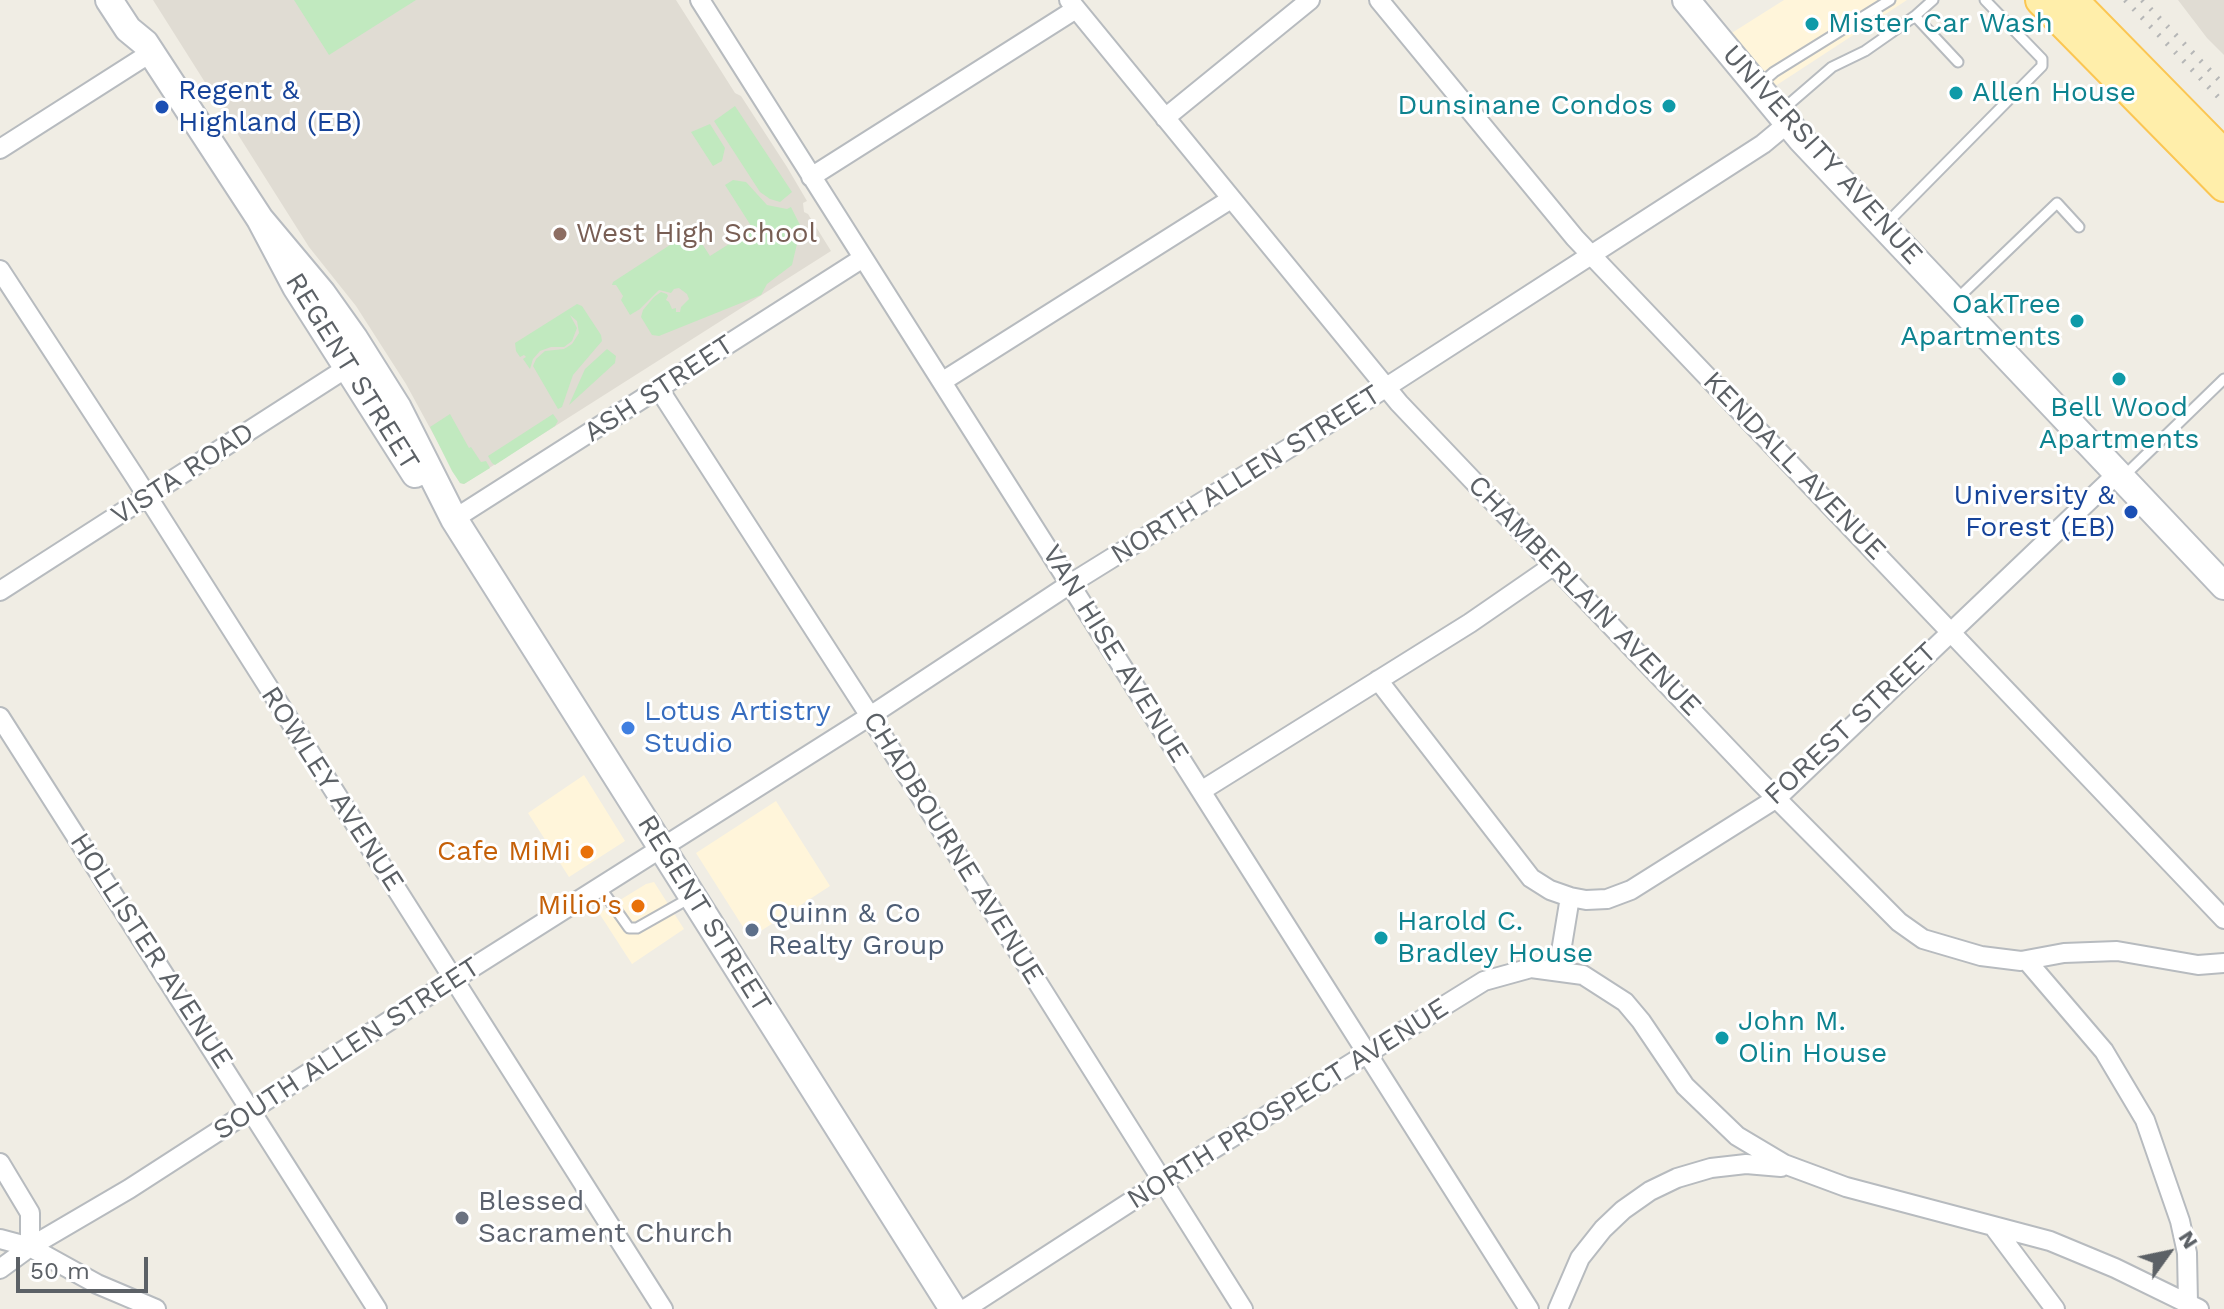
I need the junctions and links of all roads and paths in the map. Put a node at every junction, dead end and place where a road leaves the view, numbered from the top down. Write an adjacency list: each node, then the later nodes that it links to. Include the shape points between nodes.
1 (109, 0): 14 (main road, REGENT STREET)
2 (129, 0): 14 (main road, REGENT STREET)
3 (700, 0): 21 (street, VAN HISE AVENUE)
4 (1310, 0): 17 (street)
5 (1379, 0): 26 (street, KENDALL AVENUE)
6 (1686, 0): 16 (main road, UNIVERSITY AVENUE)
7 (1890, 0): 16 (lane)
8 (1933, 0): 13 (lane)
9 (1985, 0): 24 (lane, via 2042,59 2042,66)
10 (2041, 0): 22 (main road)
11 (2072, 0): 20 (main road)
12 (1072, 4): 17 (street, CHAMBERLAIN AVENUE); 21 (street)
13 (1915, 16): 15 (lane); 18 (lane, via 1832,67)
14 (148, 47): 19 (street); 30 (main road, REGENT STREET, via 260,219 296,287)
15 (1958, 62)
16 (1757, 87): 18 (main road, UNIVERSITY AVENUE)
17 (1165, 118): 23 (street, CHAMBERLAIN AVENUE)
18 (1782, 118): 24 (main road, UNIVERSITY AVENUE); 26 (street, NORTH ALLEN STREET, via 1763,144)
19 (0, 149)
20 (2224, 155)
21 (811, 177): 27 (street, VAN HISE AVENUE)
22 (2224, 186)
23 (1231, 199): 32 (street); 33 (street, CHAMBERLAIN AVENUE)
24 (1883, 226): 29 (main road, UNIVERSITY AVENUE)
25 (2079, 227): 29 (lane, via 2057,203)
26 (1591, 254): 33 (street, NORTH ALLEN STREET); 42 (street, KENDALL AVENUE)
27 (863, 258): 32 (street, VAN HISE AVENUE); 34 (street, ASH STREET)
28 (0, 270): 36 (street, ROWLEY AVENUE)
29 (1955, 302): 35 (main road, UNIVERSITY AVENUE)
30 (356, 362): 36 (street, VISTA ROAD); 37 (main road, REGENT STREET, via 410,467)
31 (2224, 379): 35 (lane)
32 (943, 381): 39 (street, VAN HISE AVENUE)
33 (1386, 388): 38 (street, CHAMBERLAIN AVENUE); 39 (street, NORTH ALLEN STREET)
34 (659, 389): 37 (street, ASH STREET); 44 (street, CHADBOURNE AVENUE)
35 (2120, 476): 40 (main road, UNIVERSITY AVENUE); 42 (street, FOREST STREET)
36 (147, 497): 41 (street, VISTA ROAD); 56 (street, ROWLEY AVENUE)
37 (454, 519): 48 (main road, REGENT STREET)
38 (1554, 565): 43 (street); 47 (street, CHAMBERLAIN AVENUE)
39 (1070, 584): 44 (street, NORTH ALLEN STREET); 46 (street, VAN HISE AVENUE)
40 (2224, 586)
41 (0, 591)
42 (1951, 631): 47 (street, FOREST STREET); 52 (street, KENDALL AVENUE)
43 (1378, 680): 46 (street); 51 (street, via 1531,878)
44 (870, 716): 48 (street, NORTH ALLEN STREET); 61 (street, CHADBOURNE AVENUE)
45 (0, 717): 58 (street, HOLLISTER AVENUE)
46 (1201, 791): 57 (street, VAN HISE AVENUE)
47 (1777, 798): 51 (street, FOREST STREET, via 1631,890 1607,899); 53 (street, CHAMBERLAIN AVENUE, via 1864,889 1923,939 1981,956)
48 (662, 848): 49 (street, SOUTH ALLEN STREET); 50 (main road, REGENT STREET)
49 (600, 887): 50 (lane, via 629,928); 56 (street, SOUTH ALLEN STREET)
50 (693, 896): 70 (main road, REGENT STREET)
51 (1570, 897): 55 (street)
52 (2224, 919)
53 (2027, 961): 54 (street, CHAMBERLAIN AVENUE, via 2117,951 2198,965); 66 (street, via 2104,1051 2145,1120 2180,1221)
54 (2224, 963)
55 (1558, 970): 57 (street, NORTH PROSPECT AVENUE, via 1531,968 1484,981); 60 (street, NORTH PROSPECT AVENUE, via 1583,975 1625,1002 1685,1086 1718,1119 1765,1154)
56 (454, 980): 58 (street, SOUTH ALLEN STREET); 69 (street, ROWLEY AVENUE)
57 (1368, 1055): 61 (street, NORTH PROSPECT AVENUE); 73 (street, VAN HISE AVENUE)
58 (252, 1110): 64 (street, SOUTH ALLEN STREET); 68 (street, HOLLISTER AVENUE)
59 (0, 1163): 64 (street, via 30,1213)
60 (1807, 1174): 62 (street, NORTH PROSPECT AVENUE); 74 (street, via 1746,1164 1711,1168 1650,1191 1603,1229 1580,1258)
61 (1162, 1181): 71 (street, NORTH PROSPECT AVENUE); 72 (street, CHADBOURNE AVENUE)
62 (1993, 1226): 66 (street, NORTH PROSPECT AVENUE, via 2050,1241); 75 (street)
63 (0, 1239): 64 (street)
64 (30, 1247): 65 (street, SOUTH ALLEN STREET); 67 (street)
65 (0, 1269)
66 (2194, 1306)
67 (156, 1309)
68 (377, 1309)
69 (663, 1309)
70 (953, 1309)
71 (965, 1309)
72 (1243, 1309)
73 (1529, 1309)
74 (1558, 1309)
75 (2055, 1309)

